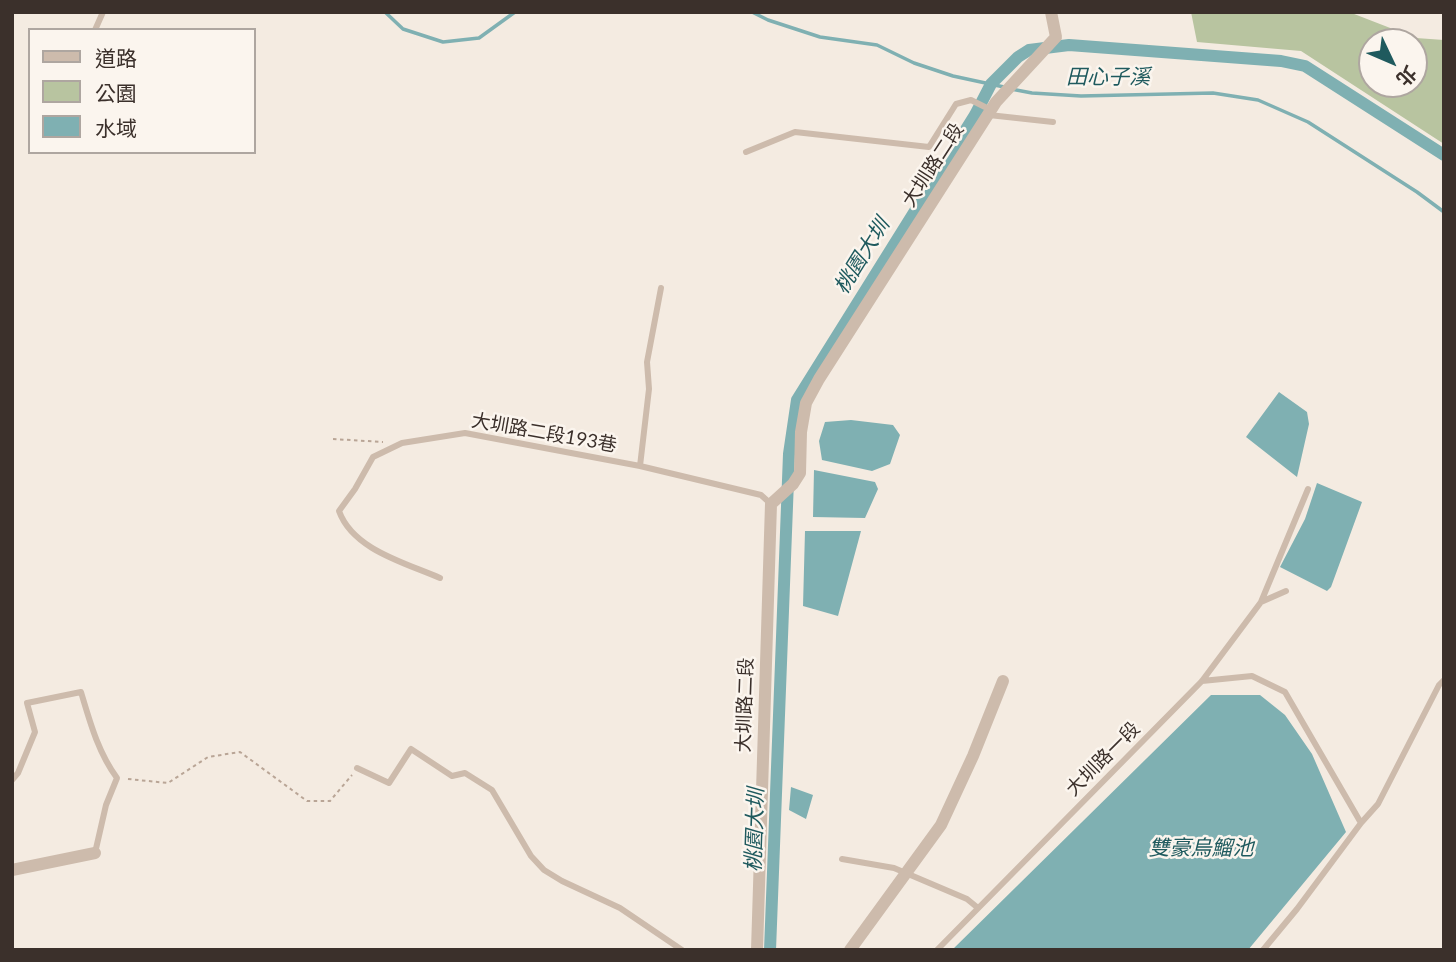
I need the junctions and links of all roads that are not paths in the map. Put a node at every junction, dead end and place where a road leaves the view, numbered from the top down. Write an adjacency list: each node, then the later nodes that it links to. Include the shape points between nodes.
1 (103, 12): 3 (lane)
2 (1051, 12): 4 (street, 大圳路二段, via 1056,37)
3 (96, 28)
4 (991, 109): 5 (lane); 6 (lane, via 973,101 957,104 929,147 795,132); 10 (street, 大圳路二段, via 819,379 806,404 800,473)
5 (1053, 122)
6 (746, 152)
7 (661, 288): 8 (lane, via 647,362 649,389)
8 (640, 466): 10 (lane, 大圳路二段193巷, via 761,495); 11 (lane, 大圳路二段193巷, via 465,433 402,443 373,457 340,511 343,522 355,536 381,552)
9 (1308, 489): 13 (lane)
10 (771, 504): 26 (street, 大圳路二段)
11 (440, 578)
12 (1286, 590): 13 (lane, 大圳路一段)
13 (1261, 602): 16 (lane, 大圳路一段)
14 (1444, 680): 19 (lane, via 1378,804)
15 (1003, 681): 23 (street, via 942,825)
16 (1202, 681): 19 (lane, via 1252,676 1285,692); 24 (lane, 大圳路一段)
17 (357, 768): 25 (lane, via 388,783 411,749 452,776 465,773 492,790 544,870 620,908)
18 (12, 780): 20 (lane, via 35,732 27,703 81,691 104,761 117,778)
19 (1361, 822): 29 (lane)
20 (95, 852): 22 (street)
21 (842, 859): 23 (lane)
22 (12, 870)
23 (906, 873): 24 (lane); 27 (street)
24 (978, 908): 28 (lane, 大圳路一段)
25 (682, 950)
26 (757, 950)
27 (850, 950)
28 (937, 950)
29 (1263, 950)

